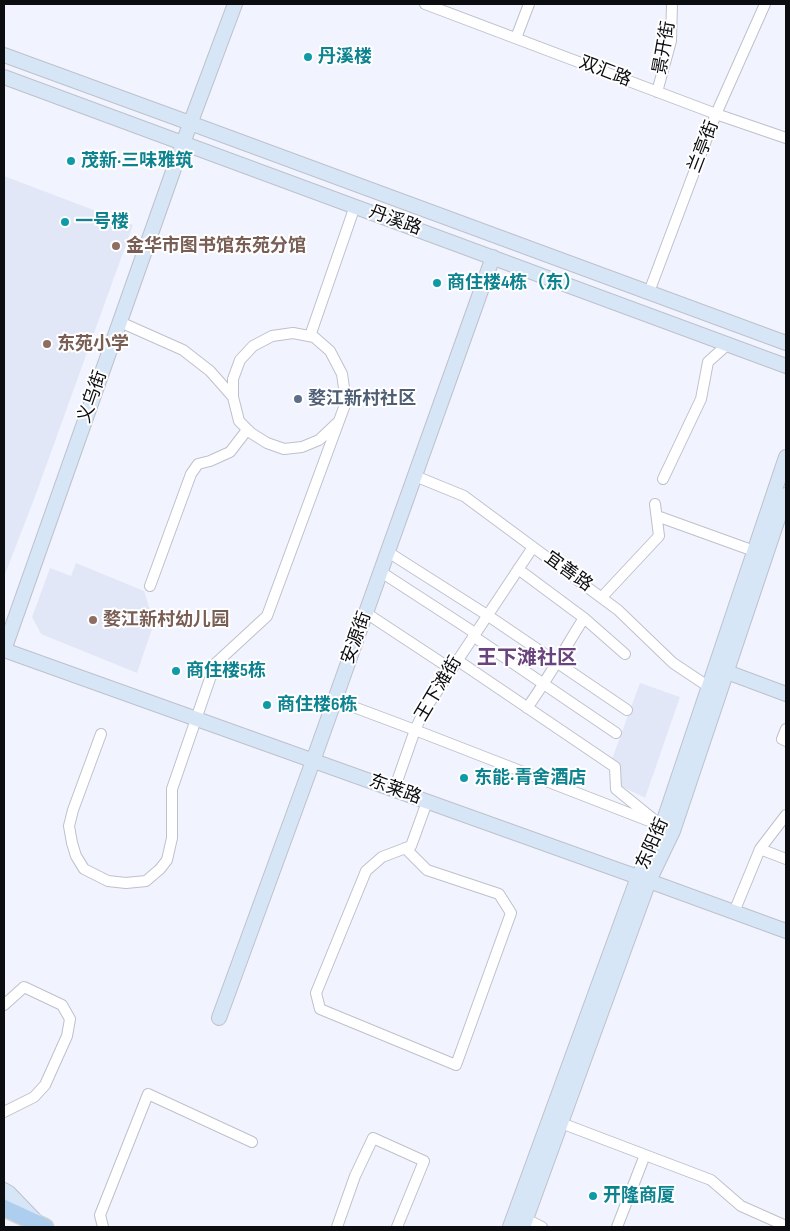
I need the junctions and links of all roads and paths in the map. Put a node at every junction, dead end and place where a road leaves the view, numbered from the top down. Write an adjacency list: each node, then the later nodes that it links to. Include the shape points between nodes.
1 (235, 4): 11 (main road, 义乌街)
2 (425, 4): 6 (street, 双汇路)
3 (530, 4): 6 (street)
4 (672, 4): 9 (street, 景开街, via 671,41)
5 (765, 4): 10 (street, 兰亭街)
6 (516, 38): 9 (street, 双汇路)
7 (4, 55): 11 (main road, 丹溪路)
8 (4, 77): 13 (main road, 丹溪路)
9 (657, 92): 10 (street, 双汇路)
10 (716, 114): 12 (street, 双汇路); 16 (street, 兰亭街)
11 (190, 123): 13 (main road, 义乌街); 16 (main road, 丹溪路)
12 (786, 138)
13 (183, 143): 14 (main road, 丹溪路); 17 (main road, 义乌街)
14 (355, 206): 15 (main road, 丹溪路); 18 (street)
15 (493, 258): 20 (main road, 丹溪路); 26 (main road, 安源街)
16 (649, 292): 19 (main road, 丹溪路)
17 (120, 322): 22 (street, via 183,350 210,371); 42 (main road, 义乌街)
18 (310, 336): 22 (street, via 292,333 272,336 253,346 240,360 233,379); 23 (street, via 330,351 342,374 346,402)
19 (786, 343)
20 (728, 344): 21 (main road, 丹溪路); 27 (street, via 708,362 701,399)
21 (786, 366)
22 (233, 397): 24 (street, via 239,421)
23 (339, 421): 24 (street, via 319,440 284,450); 54 (street, via 267,616 215,664)
24 (247, 430): 36 (street, via 230,452 198,464 191,474)
25 (786, 457): 32 (main road, 东阳街)
26 (415, 476): 31 (street, 宜善路, via 464,496); 33 (main road, 安源街)
27 (663, 479)
28 (786, 495): 47 (main road, 东阳街)
29 (655, 504): 30 (street)
30 (656, 516): 32 (street); 37 (street, via 659,536)
31 (533, 547): 34 (street, 王下滩街); 37 (street, 宜善路)
32 (754, 551): 49 (main road, 东阳街)
33 (388, 552): 35 (main road, 安源街); 39 (street)
34 (518, 569): 39 (street, 王下滩街); 40 (street)
35 (381, 572): 38 (main road, 安源街); 41 (street)
36 (150, 586)
37 (602, 597): 49 (street, 宜善路, via 673,662)
38 (366, 613): 46 (street); 51 (main road, 安源街)
39 (487, 615): 41 (street, 王下滩街); 45 (street)
40 (584, 618): 43 (street); 45 (street)
41 (474, 634): 44 (street, 王下滩街); 48 (street)
42 (4, 650): 54 (main road, 东莱路)
43 (625, 654)
44 (457, 660): 46 (street, 王下滩街); 52 (street)
45 (556, 662): 48 (street); 53 (street)
46 (451, 669): 56 (street, 王下滩街)
47 (727, 672): 50 (main road); 68 (main road, 东阳街, via 673,831)
48 (544, 684): 52 (street); 57 (street)
49 (708, 687): 64 (main road, 东阳街)
50 (786, 694)
51 (334, 700): 56 (street); 60 (main road, 安源街)
52 (528, 708): 64 (street, via 615,767 616,789)
53 (627, 710)
54 (196, 719): 58 (street, via 172,790 172,838 167,860 146,881 126,883 108,880 84,869 72,844 69,826); 60 (main road, 东莱路)
55 (786, 729): 59 (street, via 782,739)
56 (415, 730): 61 (street, 王下滩街); 64 (street)
57 (616, 733)
58 (101, 734)
59 (786, 742)
60 (313, 761): 61 (main road, 东莱路); 72 (main road, 安源街)
61 (394, 790): 62 (main road, 东莱路)
62 (427, 802): 65 (street, via 412,846); 68 (main road, 东莱路)
63 (786, 815): 66 (street)
64 (662, 826): 68 (main road, 东阳街)
65 (405, 848): 65 (street, via 382,858 366,871 316,993 320,1009 456,1065 511,913 499,894 427,870)
66 (760, 850): 67 (street); 69 (street)
67 (786, 859)
68 (644, 879): 69 (main road, 东莱路); 74 (main road, 东阳街); 85 (main road, 东阳街)
69 (734, 912): 70 (main road, 东莱路)
70 (786, 932)
71 (4, 1005): 73 (street, via 24,987 62,1005 70,1019 67,1036 45,1085 34,1097)
72 (219, 1018)
73 (4, 1112)
74 (561, 1123): 76 (street); 79 (main road, 东阳街)
75 (252, 1142): 82 (street, via 148,1094 100,1215)
76 (645, 1155): 81 (street, via 711,1180 741,1206); 87 (street)
77 (4, 1190): 80 (main road)
78 (4, 1208): 80 (main road)
79 (524, 1223): 86 (street)
80 (42, 1226)
81 (786, 1226)
82 (103, 1227)
83 (337, 1227): 84 (street, via 372,1138 424,1161)
84 (397, 1227)
85 (510, 1227)
86 (542, 1227)
87 (617, 1227)

